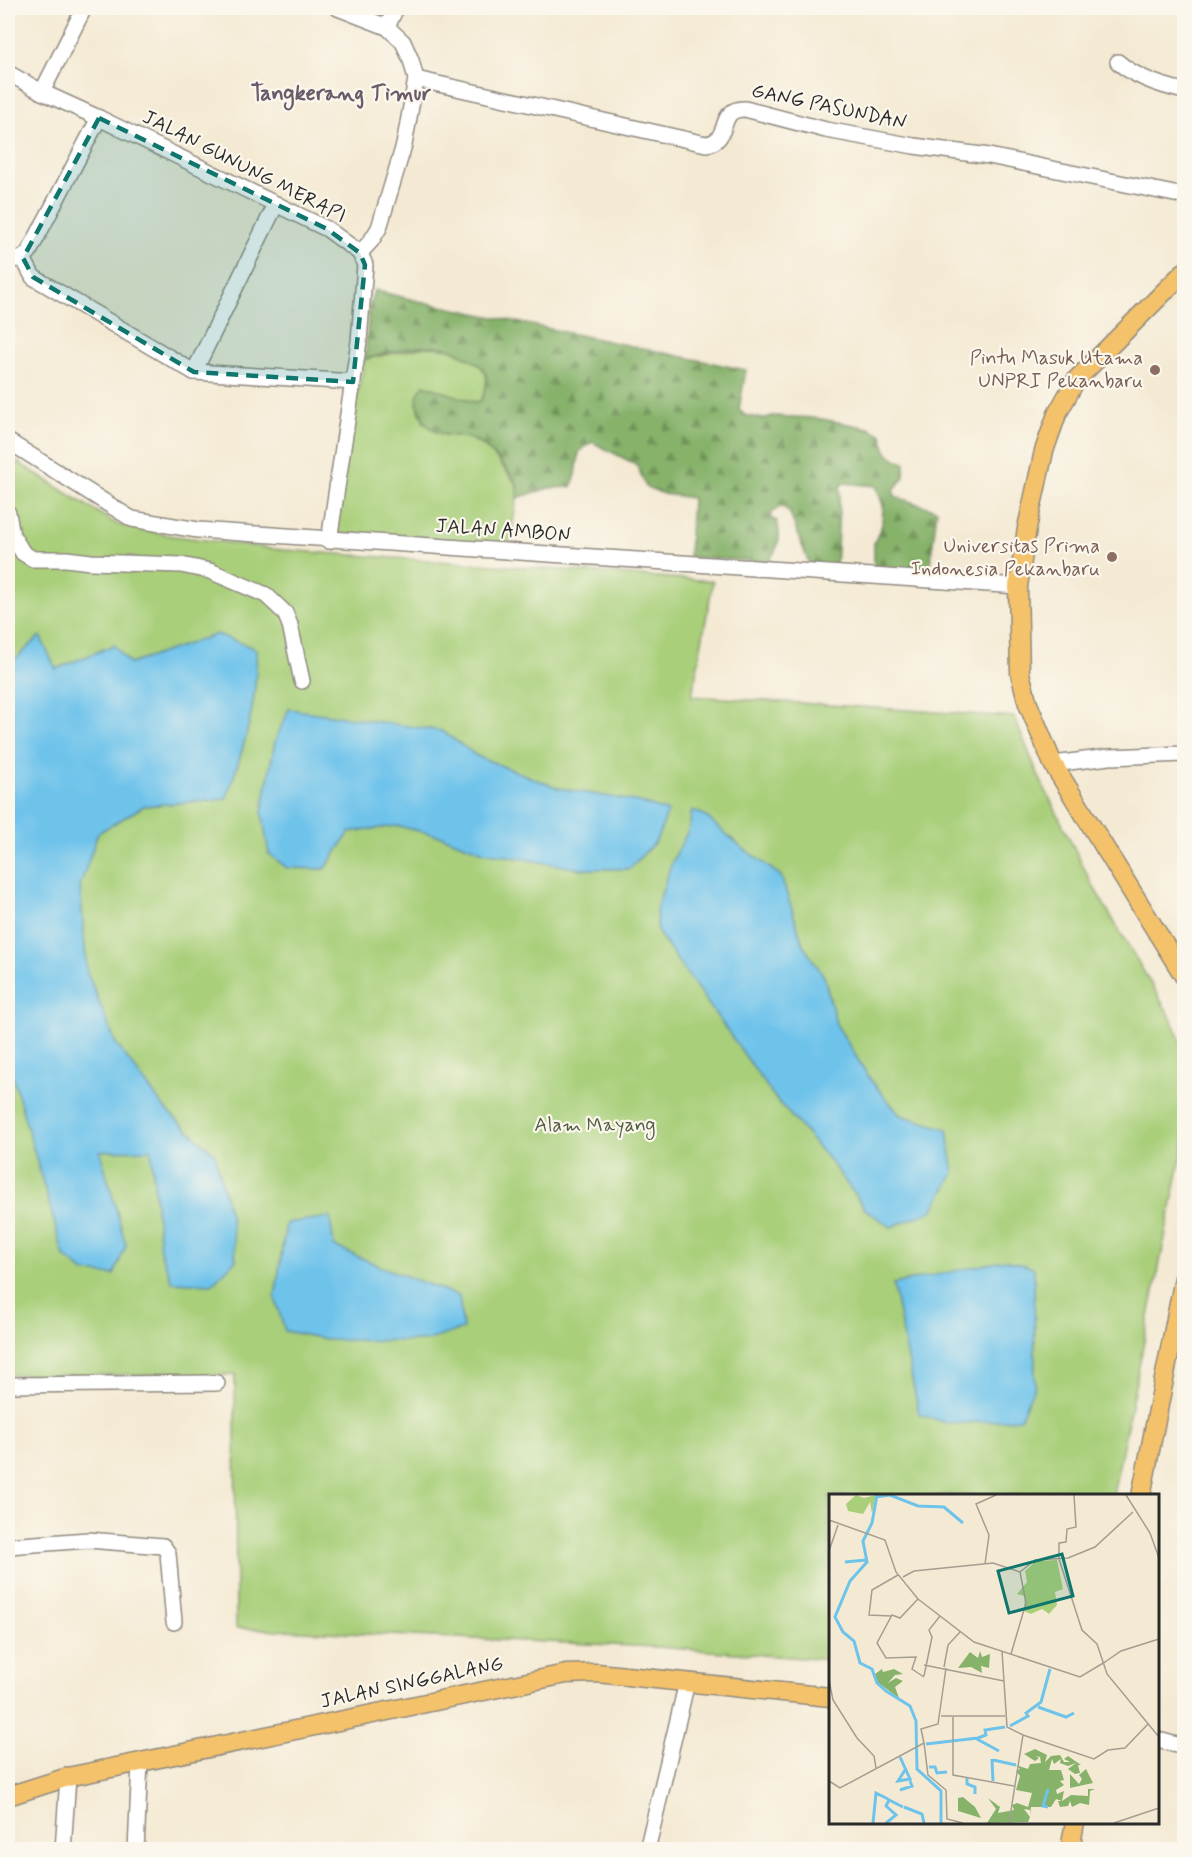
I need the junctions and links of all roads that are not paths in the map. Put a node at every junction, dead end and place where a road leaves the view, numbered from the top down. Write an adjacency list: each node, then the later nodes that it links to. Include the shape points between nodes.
1 (84, 8): 9 (street)
2 (338, 8): 4 (street)
3 (396, 8): 4 (street)
4 (387, 27): 7 (street, via 403,42)
5 (1118, 62): 8 (street)
6 (8, 73): 9 (street, JALAN GUNUNG MERAPI)
7 (416, 79): 11 (street, GANG PASUNDAN, via 706,144 718,139 729,113 745,109 826,130 1000,158); 13 (street, via 404,145 379,228)
8 (1185, 91)
9 (42, 92): 10 (street, JALAN GUNUNG MERAPI)
10 (99, 118): 12 (street, JALAN GUNUNG MERAPI); 14 (street, via 40,235)
11 (1185, 196)
12 (276, 204): 13 (street, JALAN GUNUNG MERAPI, via 327,230); 16 (street)
13 (360, 253): 17 (street, via 365,265)
14 (15, 260): 16 (street, via 33,277)
15 (1185, 272): 21 (main road, via 1076,380 1057,414 1044,451)
16 (194, 372): 17 (street)
17 (353, 382): 20 (street)
18 (8, 441): 20 (street, JALAN AMBON, via 132,519 198,530)
19 (8, 513): 22 (street, via 12,534 22,553 33,559 181,565 210,571 266,595 285,613)
20 (329, 540): 21 (street, JALAN AMBON)
21 (1018, 586): 24 (main road, via 1020,674)
22 (302, 681)
23 (1185, 754): 24 (street)
24 (1053, 764): 25 (main road)
25 (1185, 976)
26 (1185, 1278): 27 (main road)
27 (1181, 1318): 30 (main road)
28 (218, 1383): 29 (street)
29 (8, 1385)
30 (1142, 1494)
31 (8, 1546): 32 (street, via 88,1540 163,1546 168,1553)
32 (174, 1622)
33 (687, 1683): 34 (main road, JALAN SINGGALANG); 37 (main road, JALAN SINGGALANG, via 597,1673 566,1674); 43 (street)
34 (829, 1697)
35 (1159, 1740): 36 (street)
36 (1185, 1747)
37 (140, 1762): 38 (main road, JALAN SINGGALANG); 42 (street)
38 (68, 1777): 39 (main road, JALAN SINGGALANG); 41 (street)
39 (8, 1796)
40 (1075, 1824): 44 (main road)
41 (63, 1850)
42 (135, 1850)
43 (647, 1850)
44 (1070, 1850)

